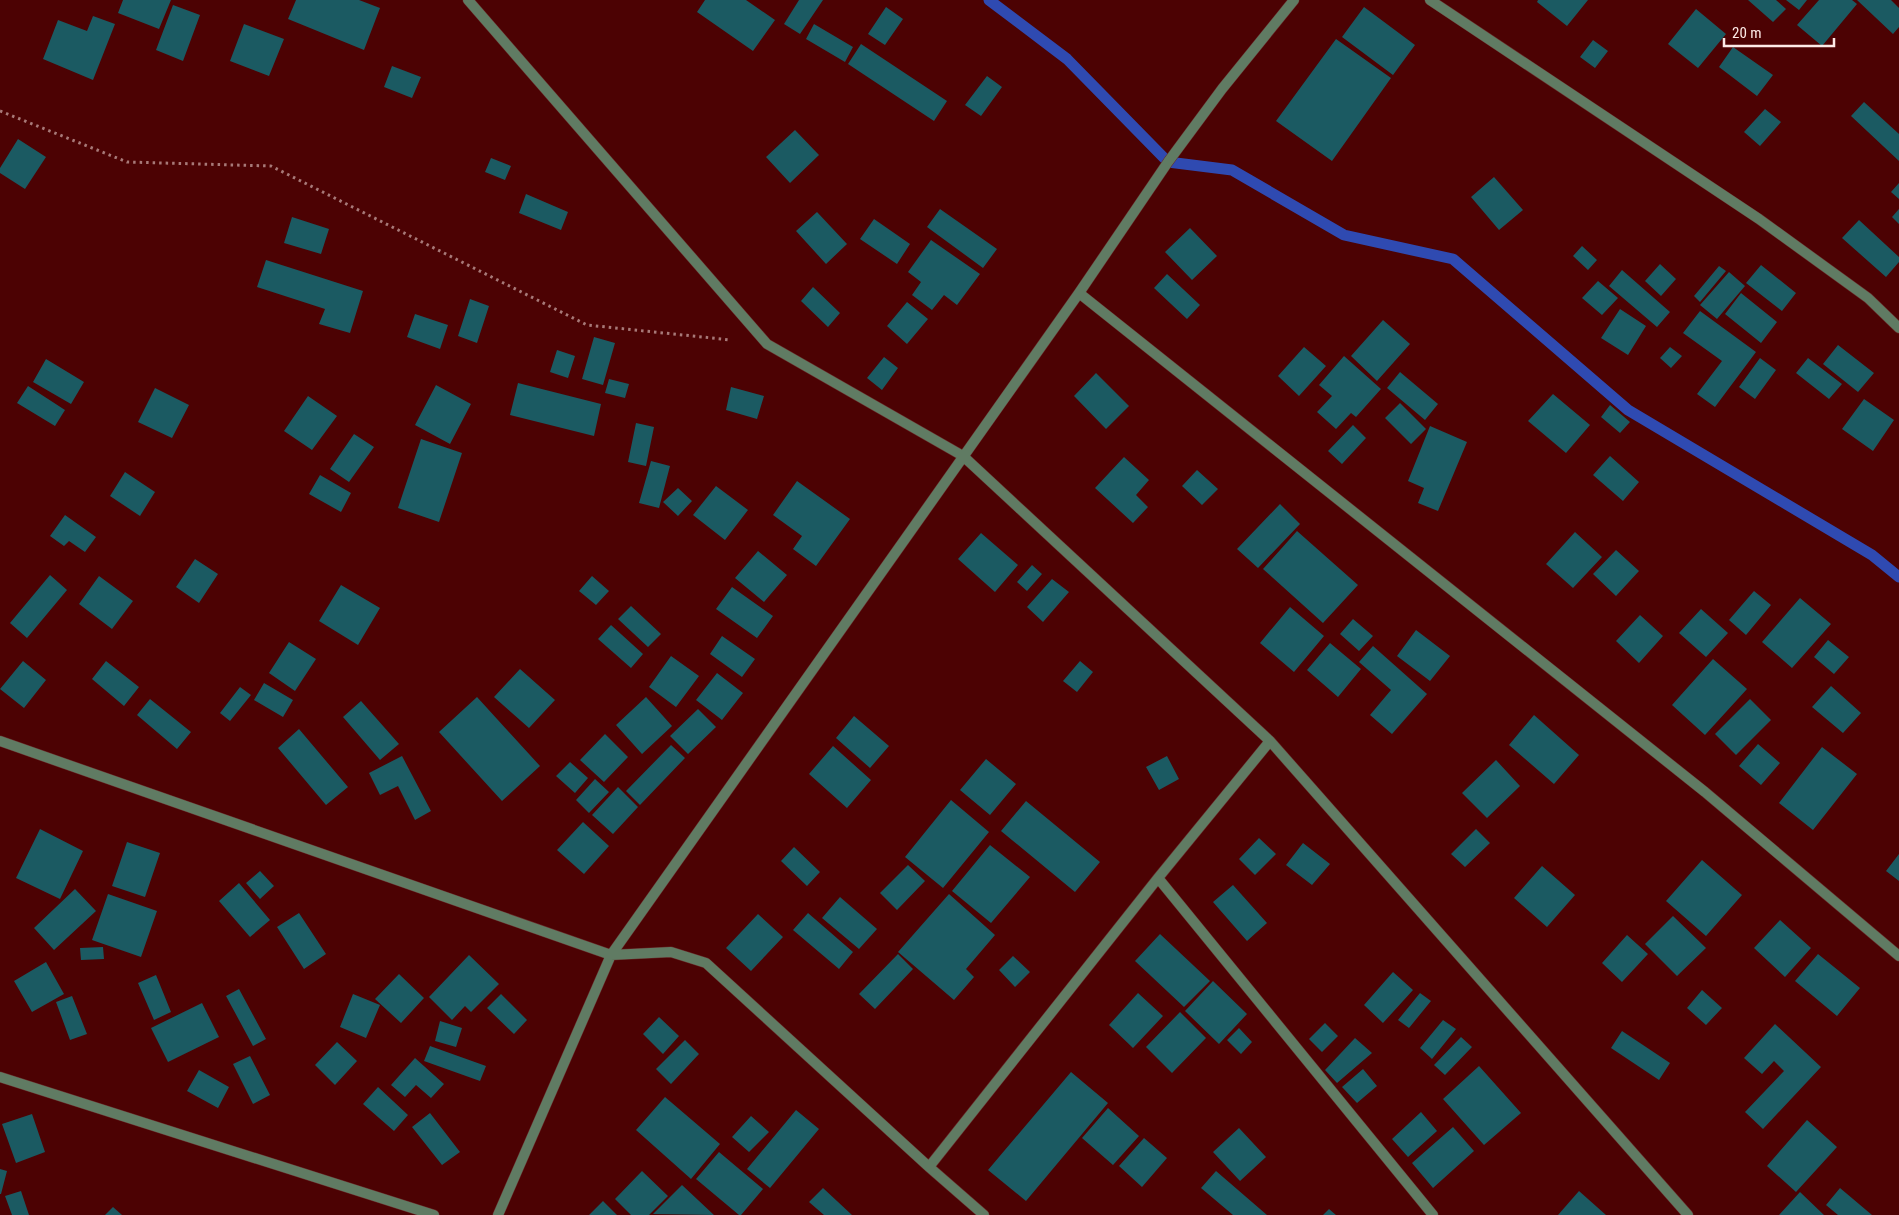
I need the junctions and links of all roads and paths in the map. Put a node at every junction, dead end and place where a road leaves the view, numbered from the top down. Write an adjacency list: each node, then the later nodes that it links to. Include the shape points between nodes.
1 (468, 0): 7 (street)
2 (1294, 0): 5 (street, via 1173,155)
3 (1430, 0): 6 (street, via 1760,219 1868,298)
4 (0, 111): 7 (path, via 127,162 271,166 587,325)
5 (1079, 293): 8 (street); 13 (street, via 1705,792)
6 (1899, 328)
7 (767, 344): 8 (street)
8 (963, 456): 10 (street); 12 (street)
9 (0, 741): 12 (street)
10 (1270, 742): 11 (street); 20 (street)
11 (1158, 878): 15 (street); 19 (street)
12 (611, 955): 15 (street, via 671,952 706,964); 17 (street)
13 (1899, 956)
14 (0, 1077): 16 (street)
15 (929, 1167): 18 (street)
16 (434, 1215)
17 (498, 1215)
18 (984, 1215)
19 (1433, 1215)
20 (1688, 1215)

